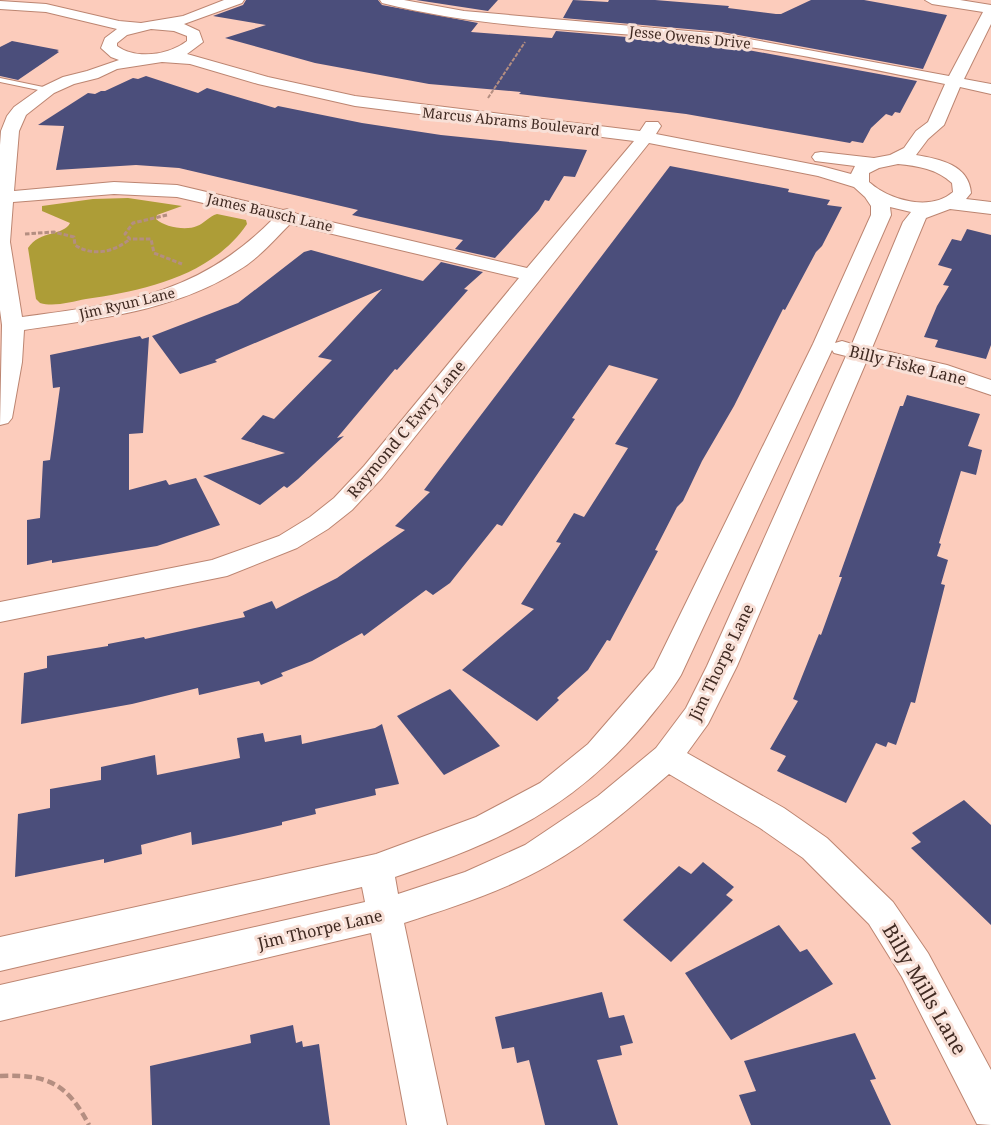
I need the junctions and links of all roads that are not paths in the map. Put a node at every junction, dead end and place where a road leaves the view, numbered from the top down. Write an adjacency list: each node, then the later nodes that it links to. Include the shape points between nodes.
1 (237, 0): 6 (street)
2 (387, 0): 9 (street, Jesse Owens Drive, via 439,12)
3 (932, 0): 7 (street)
4 (0, 5): 11 (street, via 46,8)
5 (541, 6): 9 (street)
6 (222, 7): 10 (street); 12 (street, via 196,29)
7 (991, 10): 17 (street)
8 (0, 14): 13 (street, via 93,30 106,36)
9 (531, 22): 17 (street, Jesse Owens Drive, via 722,39)
10 (160, 25): 11 (street); 12 (street, Marcus Abrams Boulevard, via 181,28)
11 (143, 27): 13 (street, via 122,32)
12 (194, 38): 14 (street, via 183,51); 20 (street, Marcus Abrams Boulevard, via 207,51 337,85 580,115)
13 (110, 44): 14 (street, via 121,56); 16 (street, via 105,55 75,71)
14 (153, 58): 16 (street); 20 (street, Marcus Abrams Boulevard, via 191,59 264,81 365,102)
15 (0, 80): 19 (lane)
16 (69, 80): 19 (street)
17 (954, 82): 18 (street, Jesse Owens Drive); 21 (street)
18 (991, 89)
19 (48, 90): 28 (street, via 13,120)
20 (649, 132): 23 (street, Marcus Abrams Boulevard); 26 (street, Marcus Abrams Boulevard, via 821,171); 32 (street, Raymond C Ewry Lane)
21 (938, 138): 22 (street, via 922,135 910,152); 24 (street)
22 (896, 159): 23 (street, Marcus Abrams Boulevard); 24 (street, via 922,161)
23 (874, 163): 26 (street, via 860,171)
24 (946, 170): 25 (street)
25 (961, 181): 27 (street); 29 (street, via 962,193)
26 (867, 189): 29 (street, Marcus Abrams Boulevard, via 908,206); 34 (street, via 880,206 881,216)
27 (991, 193)
28 (3, 197): 31 (street, James Bausch Lane, via 89,189 158,188); 33 (street, via 0,243)
29 (943, 205): 30 (street); 35 (street, Jim Thorpe Lane, via 919,214 913,222)
30 (991, 208)
31 (288, 215): 32 (street, James Bausch Lane); 33 (street, Jim Ryun Lane, via 233,265 177,292 114,309)
32 (532, 274): 38 (street, Raymond C Ewry Lane, via 373,472 319,523 288,542 217,569)
33 (7, 326): 37 (street, via 11,362)
34 (824, 344): 35 (street, Billy Fiske Lane); 40 (street, via 666,675 628,722 594,757 552,791 508,818 462,839)
35 (859, 352): 36 (street, Billy Fiske Lane, via 939,370); 39 (street, Jim Thorpe Lane, via 722,666 697,716)
36 (991, 388)
37 (0, 418)
38 (0, 612)
39 (667, 757): 41 (street, Jim Thorpe Lane, via 610,806 537,855 473,885); 44 (street, Billy Mills Lane, via 772,818 815,848 881,913 915,964)
40 (376, 869): 41 (street); 42 (street)
41 (384, 914): 43 (street, Jim Thorpe Lane); 45 (street)
42 (0, 954)
43 (0, 1003)
44 (991, 1110)
45 (427, 1125)

